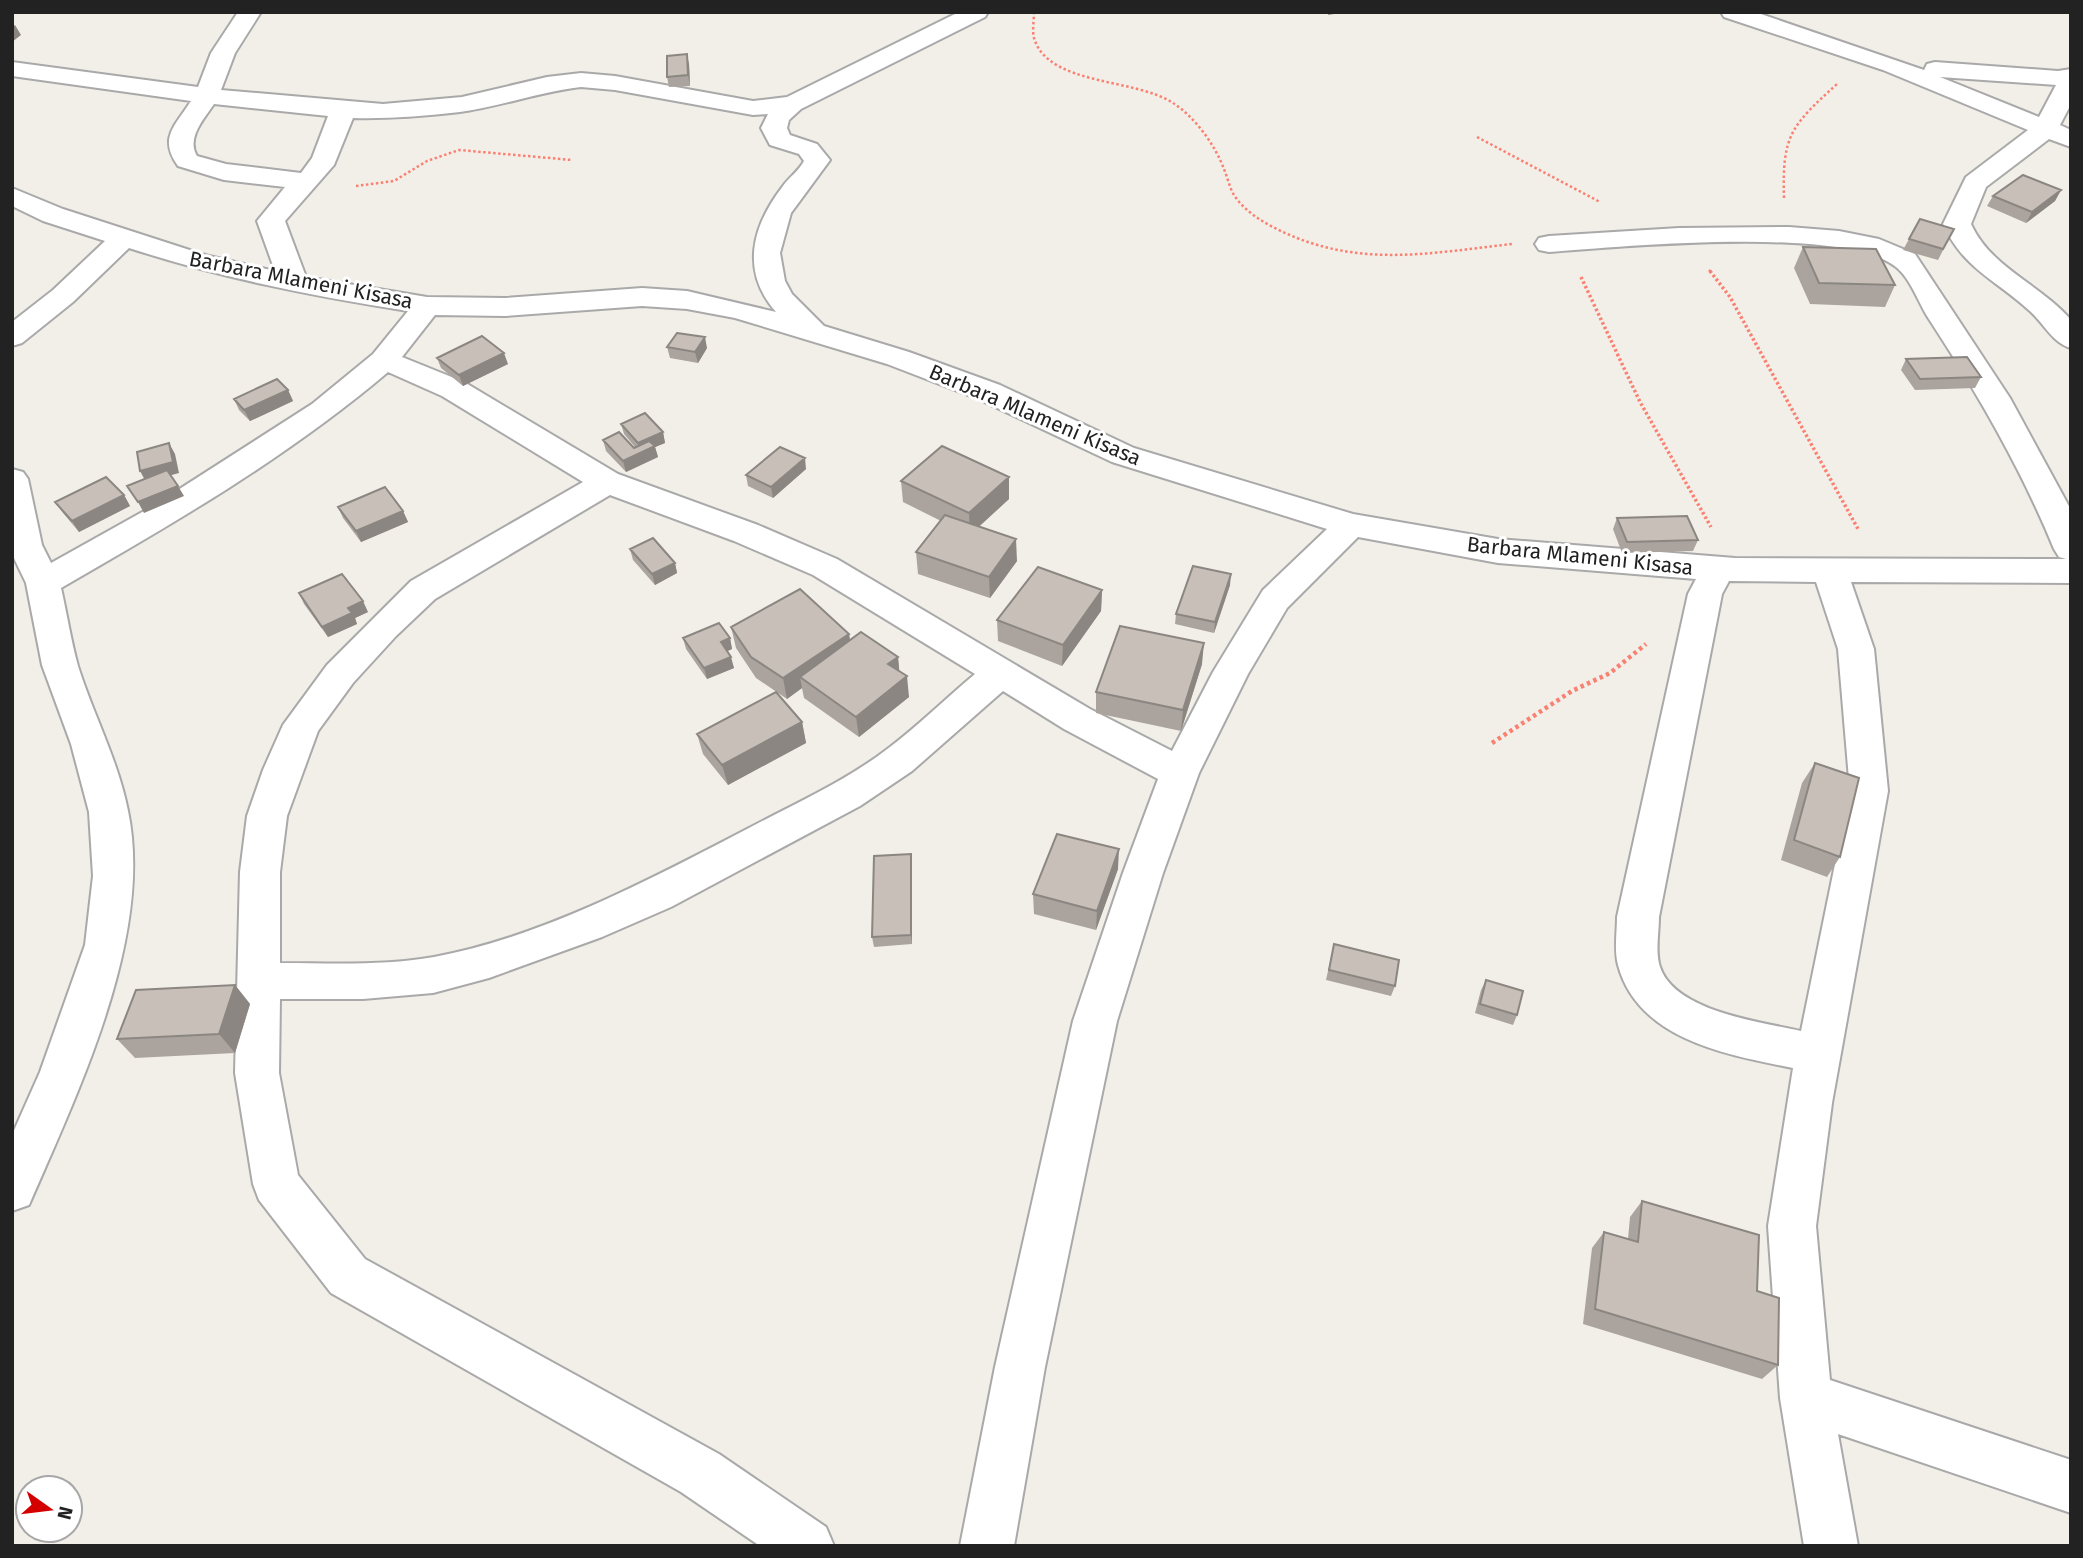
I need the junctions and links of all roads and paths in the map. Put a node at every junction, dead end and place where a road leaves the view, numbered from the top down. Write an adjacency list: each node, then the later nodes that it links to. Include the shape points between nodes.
1 (250, 12): 9 (street, via 223,53)
2 (977, 12): 10 (street)
3 (1034, 12): 21 (path, via 1034,40 1043,57 1068,73 1149,89 1173,103 1199,130 1223,166 1234,196 1258,219 1288,233 1357,255)
4 (1732, 12): 5 (street)
5 (1867, 58): 6 (street); 18 (path, via 1800,116 1786,141 1782,164)
6 (1891, 65): 8 (street); 12 (street)
7 (12, 69): 9 (street)
8 (2071, 77): 12 (street)
9 (207, 96): 11 (street); 16 (street, via 181,136 180,149 187,161 224,172)
10 (792, 104): 11 (street, via 753,108 581,80 461,104); 24 (street, via 774,128 779,140 808,149 817,160 774,219 765,247 767,269 778,295)
11 (343, 110): 16 (street, via 325,158)
12 (2045, 130): 14 (street); 26 (street, via 1976,183 1957,224 1978,259 2036,301)
13 (1477, 137): 19 (path)
14 (2071, 139)
15 (572, 160): 16 (path, via 460,150 376,185)
16 (307, 182): 22 (street, via 282,203 271,220)
17 (12, 196): 20 (street, Barbara Mlameni Kisasa)
18 (1785, 235): 19 (street); 31 (street, via 1869,243 1905,260 2011,426 2053,503)
19 (1670, 236): 21 (street); 33 (path, via 1695,252 1730,297 1851,512)
20 (123, 239): 22 (street, Barbara Mlameni Kisasa); 25 (street, via 64,296)
21 (1549, 244): 35 (path, via 1563,248 1576,266)
22 (294, 284): 23 (street, Barbara Mlameni Kisasa)
23 (427, 306): 24 (street, Barbara Mlameni Kisasa, via 687,300); 27 (street)
24 (812, 330): 30 (street, Barbara Mlameni Kisasa, via 989,393 1123,455)
25 (12, 337)
26 (2071, 339)
27 (384, 360): 29 (street, via 453,389); 36 (street, via 323,411 164,514)
28 (13, 482): 36 (street, via 25,545)
29 (607, 482): 37 (street, via 825,567); 40 (street, via 424,590 340,674 302,725 267,816 260,872)
30 (1351, 525): 35 (street, Barbara Mlameni Kisasa, via 1499,551); 39 (street, via 1275,599 1231,672)
31 (2071, 549)
32 (1830, 570): 33 (street, Barbara Mlameni Kisasa); 35 (street, Barbara Mlameni Kisasa); 41 (street, via 1856,649 1870,791)
33 (1877, 570): 34 (street, Barbara Mlameni Kisasa)
34 (2071, 572)
35 (1720, 578): 38 (path, via 1610,673); 41 (street, via 1638,917 1639,966 1653,993 1674,1013 1708,1027)
36 (43, 583): 42 (street, via 60,665 109,812 113,876 106,945 62,1072)
37 (1001, 672): 39 (street, via 1077,719); 40 (street, via 899,761 845,795 657,895 587,925 433,975 363,981)
38 (1492, 743)
39 (1180, 773): 46 (street, via 1095,1021 1020,1367)
40 (257, 981): 45 (street, via 257,1073 276,1184 348,1276 700,1473)
41 (1818, 1054): 43 (street, via 1791,1226)
42 (12, 1189)
43 (1806, 1398): 44 (street); 47 (street)
44 (2071, 1487)
45 (807, 1546)
46 (987, 1546)
47 (1831, 1546)

